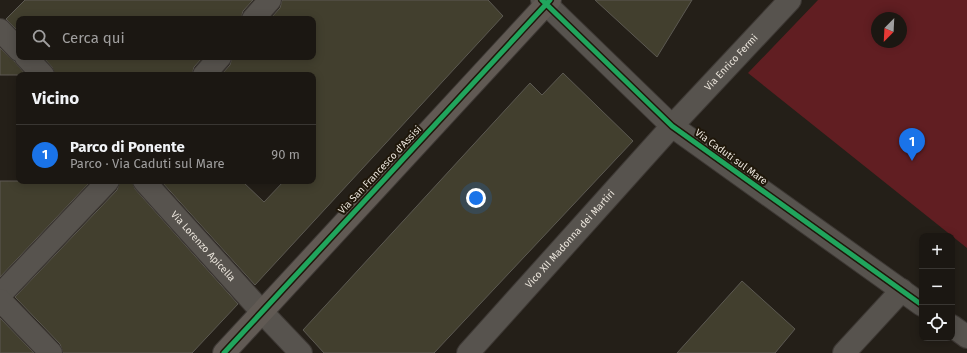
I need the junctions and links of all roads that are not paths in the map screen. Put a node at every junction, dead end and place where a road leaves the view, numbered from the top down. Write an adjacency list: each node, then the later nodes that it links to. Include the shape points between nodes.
1 (270, 0): 4 (street)
2 (790, 0): 11 (street, Via Enrico Fermi)
3 (546, 1): 11 (street, Via Caduti sul Mare); 18 (street, Via San Francesco d'Assisi)
4 (256, 16)
5 (0, 30): 6 (street)
6 (16, 47)
7 (29, 60): 9 (street)
8 (217, 60): 10 (street)
9 (40, 72)
10 (207, 72)
11 (672, 126): 14 (street, Via Caduti sul Mare); 24 (street, Vico XII Madonna dei Martiri)
12 (105, 184): 15 (street)
13 (147, 184): 18 (street, Via Lorenzo Apicella)
14 (902, 290): 17 (street, Via Caduti sul Mare); 25 (street)
15 (0, 295)
16 (0, 300): 21 (street)
17 (919, 302)
18 (262, 312): 22 (street, Via San Francesco d'Assisi); 23 (street, Via Lorenzo Apicella)
19 (955, 328): 20 (street)
20 (967, 337)
21 (51, 353)
22 (224, 353)
23 (301, 353)
24 (468, 353)
25 (844, 353)

